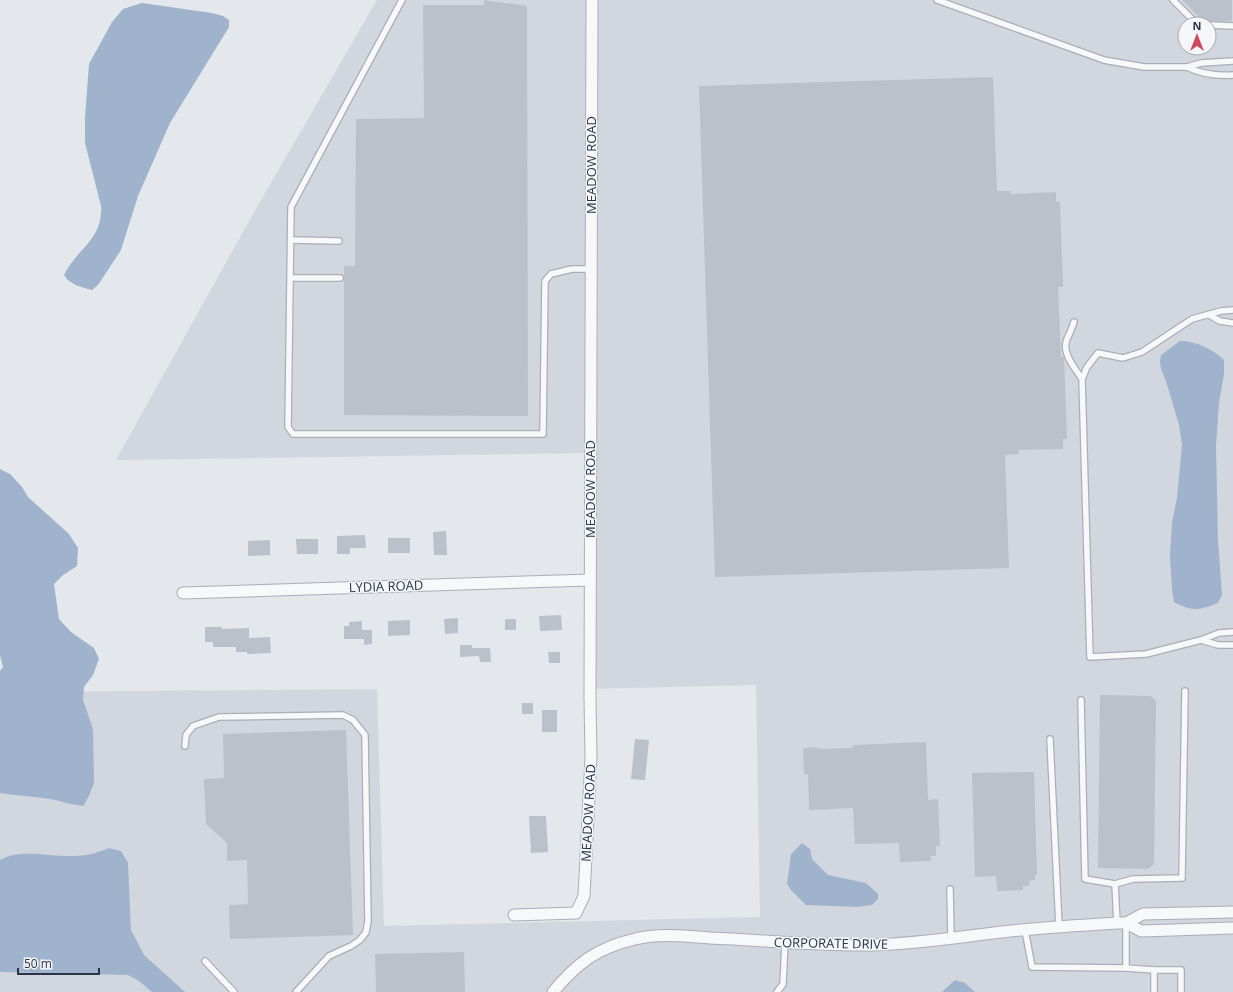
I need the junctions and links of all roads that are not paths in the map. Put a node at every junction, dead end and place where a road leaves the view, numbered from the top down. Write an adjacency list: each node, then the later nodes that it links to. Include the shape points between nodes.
1 (402, 0): 11 (lane, via 291,207)
2 (592, 0): 13 (street, MEADOW ROAD)
3 (937, 0): 9 (lane, via 1104,60 1144,67)
4 (1173, 0): 5 (lane)
5 (1189, 16)
6 (1217, 25): 7 (lane)
7 (1233, 26)
8 (1233, 61): 9 (lane, via 1201,63)
9 (1187, 67): 10 (lane, via 1198,72)
10 (1233, 75)
11 (291, 240): 12 (lane); 14 (lane)
12 (339, 241)
13 (591, 269): 14 (lane, via 572,269 551,274 545,281 543,434 293,434 288,427); 21 (street, MEADOW ROAD)
14 (291, 278): 15 (lane)
15 (340, 278)
16 (1233, 310): 17 (lane)
17 (1209, 314): 19 (lane, via 1220,321); 20 (lane, via 1192,319 1142,352 1124,358 1098,353 1087,367)
18 (1074, 322): 20 (lane, via 1065,348 1066,354)
19 (1233, 323)
20 (1082, 379): 24 (lane, via 1090,657 1146,654)
21 (590, 580): 22 (street, LYDIA ROAD); 33 (street, MEADOW ROAD, via 591,758 584,896 576,913)
22 (183, 593)
23 (1233, 632): 24 (lane, via 1219,633)
24 (1201, 640): 25 (lane)
25 (1233, 645)
26 (1186, 691): 30 (lane, via 1182,878 1133,880)
27 (1081, 700): 30 (lane, via 1085,879)
28 (1050, 739): 35 (lane)
29 (185, 746): 44 (lane, via 186,735 193,726 219,717 343,715 353,720 365,735 368,921 366,932 351,946 329,956)
30 (1115, 884): 34 (lane)
31 (950, 889): 38 (lane)
32 (1233, 912): 34 (street, CORPORATE DRIVE, via 1143,914)
33 (514, 915)
34 (1122, 923): 35 (street, CORPORATE DRIVE); 36 (street, CORPORATE DRIVE, via 1141,931); 41 (lane)
35 (1059, 926): 37 (street, CORPORATE DRIVE)
36 (1233, 928)
37 (1025, 930): 38 (street, CORPORATE DRIVE); 41 (lane, via 1032,967)
38 (951, 939): 39 (street, CORPORATE DRIVE, via 870,945)
39 (785, 943): 45 (street, CORPORATE DRIVE, via 690,936 637,938 592,955 578,964); 46 (lane, via 783,984)
40 (205, 962): 43 (lane)
41 (1126, 968): 42 (lane)
42 (1154, 970): 47 (lane); 48 (lane, via 1181,970)
43 (234, 992)
44 (296, 992)
45 (553, 992)
46 (777, 992)
47 (1154, 992)
48 (1181, 992)

